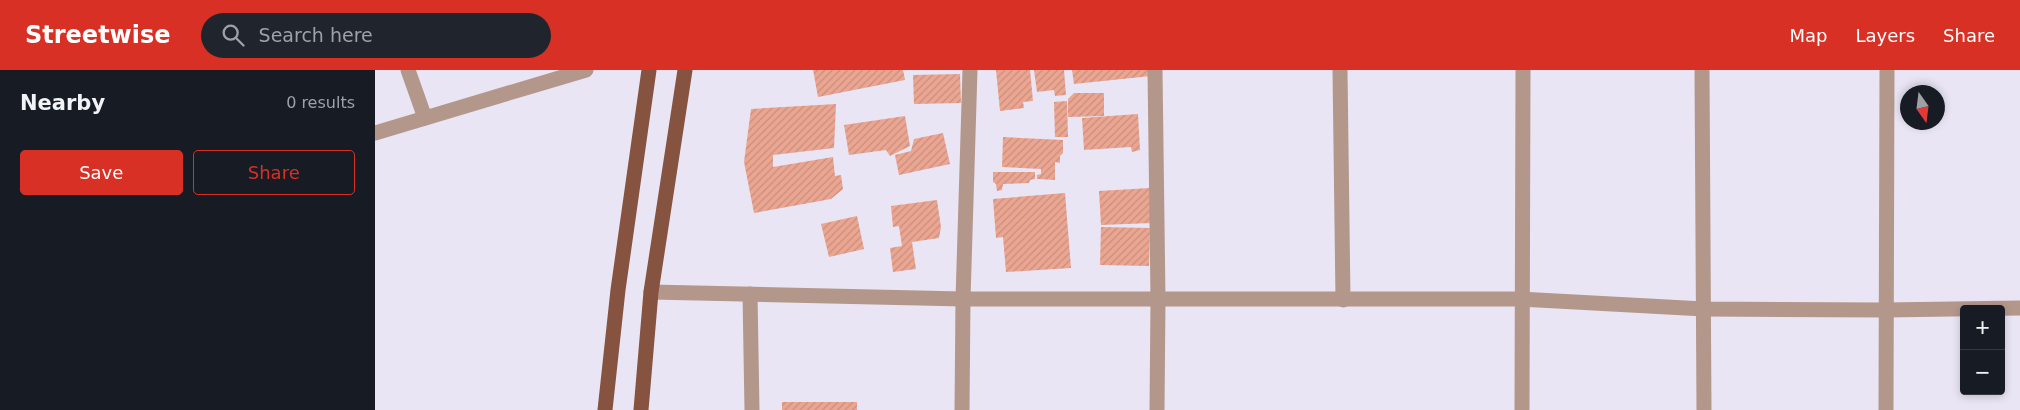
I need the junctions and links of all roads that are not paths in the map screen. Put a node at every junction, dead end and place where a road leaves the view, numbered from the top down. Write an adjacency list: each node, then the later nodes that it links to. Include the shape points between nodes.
1 (408, 70): 11 (street)
2 (586, 70): 11 (street)
3 (649, 70): 22 (main road, via 618,290)
4 (685, 70): 13 (main road)
5 (970, 70): 15 (street)
6 (1155, 70): 16 (street)
7 (1340, 70): 18 (street)
8 (1523, 70): 17 (street)
9 (1702, 70): 20 (street)
10 (1887, 70): 21 (street)
11 (425, 118): 12 (street)
12 (375, 133)
13 (651, 292): 14 (street); 23 (main road)
14 (749, 294): 15 (street); 24 (street)
15 (963, 299): 16 (street); 25 (street)
16 (1158, 299): 18 (street); 26 (street)
17 (1521, 299): 18 (street); 20 (street); 27 (street)
18 (1343, 300)
19 (2020, 308): 21 (street)
20 (1704, 309): 21 (street); 28 (street)
21 (1885, 310): 29 (street)
22 (605, 410)
23 (641, 410)
24 (752, 410)
25 (962, 410)
26 (1157, 410)
27 (1522, 410)
28 (1704, 410)
29 (1885, 410)

